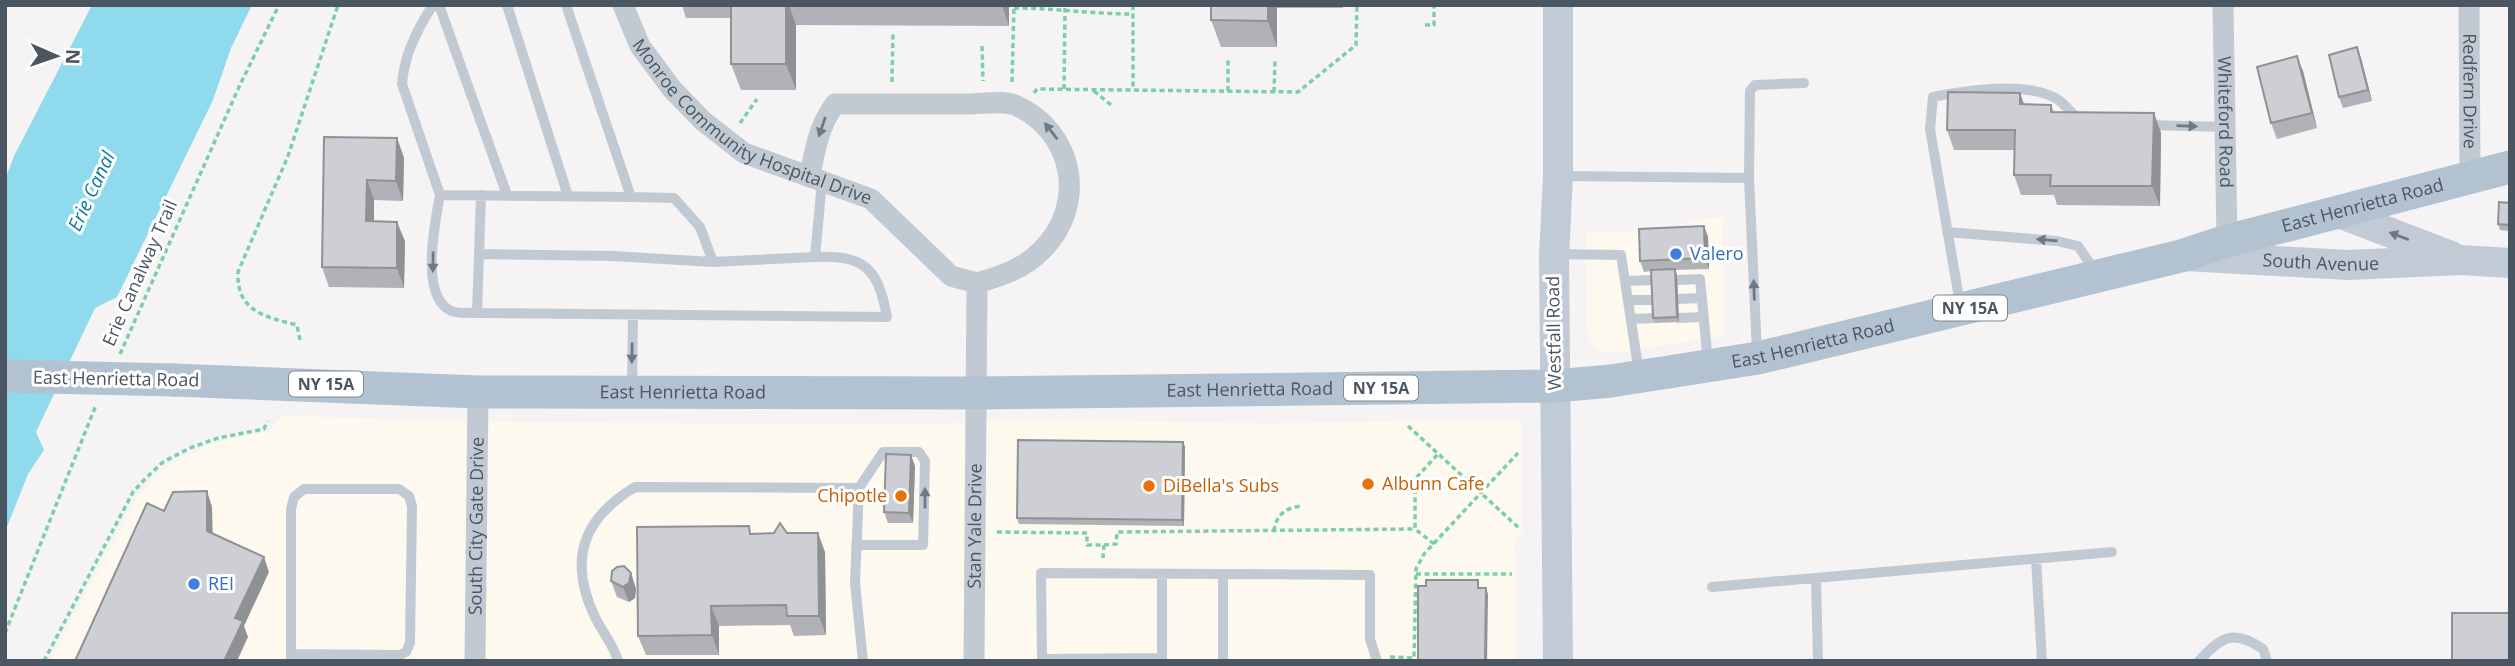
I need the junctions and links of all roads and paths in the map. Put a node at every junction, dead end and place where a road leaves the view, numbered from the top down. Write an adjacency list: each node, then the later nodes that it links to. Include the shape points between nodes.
1 (279, 5): 75 (path, Erie Canalway Trail)
2 (338, 5): 73 (path, via 288,156 238,272 239,292 246,305 254,312 296,325)
3 (436, 5): 42 (lane, via 415,36 402,84); 44 (lane)
4 (507, 5): 45 (lane)
5 (566, 5): 46 (lane)
6 (623, 5): 41 (street, Monroe Community Hospital Drive, via 640,46 703,121 744,153)
7 (1133, 5): 15 (path)
8 (1357, 5): 29 (path, via 1356,45 1298,92)
9 (1434, 5): 16 (path, via 1434,25)
10 (1558, 5): 38 (street, Westfall Road)
11 (2223, 5): 36 (street, Whiteford Road)
12 (2469, 5): 40 (street, Redfern Drive)
13 (1014, 7): 14 (path); 24 (path)
14 (1065, 8): 15 (path, via 1083,14); 25 (path)
15 (1133, 15): 27 (path)
16 (1425, 25)
17 (892, 33): 23 (path)
18 (982, 46): 21 (path)
19 (1228, 58): 28 (path)
20 (1275, 60): 29 (path)
21 (983, 83)
22 (1804, 83): 39 (lane, via 1755,85 1750,91)
23 (892, 84)
24 (1012, 87)
25 (1064, 89): 26 (path); 30 (path, via 1037,89)
26 (1093, 90): 27 (path); 32 (path)
27 (1133, 90): 28 (path)
28 (1228, 91): 29 (path)
29 (1275, 92)
30 (1032, 94)
31 (757, 99): 33 (path)
32 (1111, 105)
33 (740, 123)
34 (2099, 124): 48 (lane, via 2073,116 2057,99 2026,90 1964,90 1933,97 1930,129)
35 (2137, 125): 36 (lane, one-way to 36)
36 (2225, 127): 49 (street, Whiteford Road)
37 (2510, 167): 40 (main road, East Henrietta Road / NY 15A)
38 (1558, 176): 39 (lane); 51 (street, Westfall Road)
39 (1749, 178): 74 (lane, one-way to 39)
40 (2470, 178): 47 (main road, East Henrietta Road / NY 15A)
41 (816, 179): 53 (lane); 61 (street, Monroe Community Hospital Drive, via 871,199 951,276); 61 (street, one-way to 41, via 1010,274 1042,250 1061,225 1071,195 1069,168 1062,145 1041,120 1012,104 835,104 822,128)
42 (440, 195): 43 (lane); 67 (lane, one-way to 67, via 432,289 454,312)
43 (481, 195): 44 (lane); 50 (lane)
44 (507, 195): 45 (lane)
45 (568, 196): 46 (lane)
46 (631, 197): 55 (lane, via 674,198 701,227)
47 (2336, 212): 49 (main road, East Henrietta Road / NY 15A); 54 (street, South Avenue, one-way to 47)
48 (1948, 232): 57 (lane, one-way to 48, via 2078,246 2057,240); 66 (lane)
49 (2227, 241): 52 (main road, East Henrietta Road / NY 15A)
50 (479, 254): 55 (lane); 67 (lane)
51 (1554, 254): 59 (lane, via 1621,255); 79 (street, Westfall Road)
52 (2181, 256): 54 (street, South Avenue, via 2348,265); 57 (main road, East Henrietta Road / NY 15A)
53 (815, 257): 55 (lane); 68 (lane, via 846,256 866,268 881,287 887,317)
54 (2470, 261): 56 (street, South Avenue)
55 (713, 262)
56 (2510, 265)
57 (2099, 276): 66 (main road, East Henrietta Road / NY 15A)
58 (1677, 280): 62 (lane, via 1700,279)
59 (1626, 281): 60 (lane); 64 (lane)
60 (1654, 281)
61 (977, 283): 82 (street)
62 (1702, 298): 63 (lane); 69 (lane)
63 (1678, 299)
64 (1628, 300): 65 (lane); 72 (lane)
65 (1654, 300)
66 (1961, 310): 74 (main road, East Henrietta Road / NY 15A)
67 (477, 313): 68 (lane)
68 (633, 315): 81 (lane, one-way to 81)
69 (1704, 317): 71 (lane); 76 (lane)
70 (1655, 318): 72 (lane)
71 (1679, 318)
72 (1631, 319): 78 (lane)
73 (300, 340)
74 (1758, 358): 76 (main road, East Henrietta Road / NY 15A)
75 (117, 359)
76 (1708, 366): 78 (main road, East Henrietta Road / NY 15A)
77 (5, 376): 80 (main road, East Henrietta Road / NY 15A, bridge)
78 (1639, 376): 79 (main road, East Henrietta Road / NY 15A)
79 (1555, 386): 82 (main road, East Henrietta Road / NY 15A); 117 (street, Westfall Road)
80 (478, 392): 81 (main road, East Henrietta Road / NY 15A); 111 (street, South City Gate Drive)
81 (632, 392): 82 (main road, East Henrietta Road / NY 15A)
82 (976, 393): 114 (street, Stan Yale Drive)
83 (100, 398): 107 (path)
84 (267, 421): 110 (path, via 264,429 190,448 163,463 133,492)
85 (1408, 426): 87 (path)
86 (1518, 453): 89 (path)
87 (1438, 454): 89 (path); 92 (path, via 1415,479)
88 (859, 488): 96 (lane); 96 (lane, one-way to 88, via 923,545 925,461 919,452 883,452); 112 (lane, via 635,487 610,502 585,536 581,555 588,601)
89 (1482, 494): 91 (path); 95 (path)
90 (1301, 506): 93 (path, via 1282,512)
91 (1519, 528)
92 (1415, 529): 93 (path); 95 (path)
93 (1274, 531): 97 (path, via 1116,532 1116,544)
94 (995, 532): 97 (path, via 1087,533 1087,545)
95 (1434, 544): 103 (path)
96 (856, 545): 113 (lane)
97 (1104, 545): 100 (path)
98 (2112, 552): 99 (lane)
99 (2036, 559): 105 (lane); 119 (lane)
100 (1103, 574): 101 (lane); 101 (lane, via 1041,573 1042,659 1162,658)
101 (1162, 574): 102 (lane)
102 (1223, 574): 115 (lane); 116 (lane, via 1370,575 1370,639)
103 (1416, 574): 104 (path); 108 (path, via 1415,657)
104 (1512, 574)
105 (1816, 578): 106 (lane); 118 (lane)
106 (1712, 587)
107 (5, 633)
108 (1390, 657)
109 (291, 658): 109 (lane, via 294,497 304,489 399,489 409,496 412,506 410,643 406,652)
110 (44, 661)
111 (474, 661)
112 (618, 661)
113 (863, 661)
114 (974, 661)
115 (1223, 661)
116 (1377, 661)
117 (1558, 661)
118 (1818, 661)
119 (2042, 661)
120 (2199, 661): 121 (lane, via 2215,644 2232,637 2246,638 2263,649)
121 (2267, 661)

